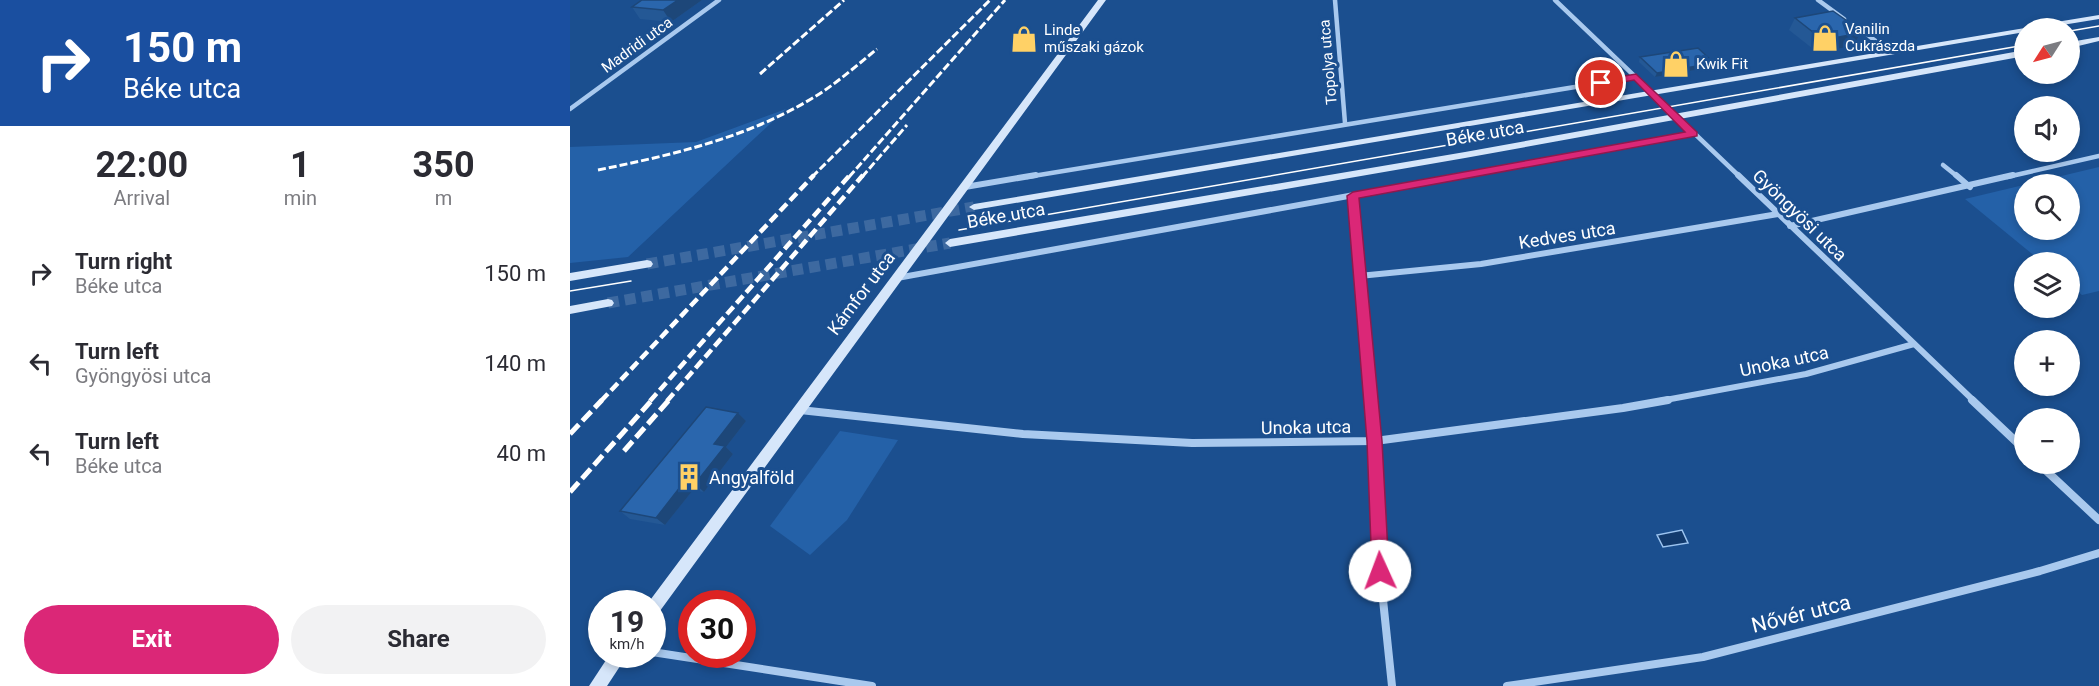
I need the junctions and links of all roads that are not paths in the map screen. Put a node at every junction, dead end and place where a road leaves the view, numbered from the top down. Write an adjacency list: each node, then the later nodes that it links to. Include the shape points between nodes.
1 (719, 0): 15 (street, Madridi utca)
2 (1102, 0): 21 (main road, Kámfor utca)
3 (1335, 0): 17 (street, Topolya utca)
4 (1555, 0): 13 (street, Gyöngyösi utca)
5 (1818, 0): 11 (street)
6 (2099, 17): 7 (main road)
7 (2080, 20)
8 (2014, 32): 11 (main road, Béke utca)
9 (2099, 39): 10 (main road)
10 (2080, 43)
11 (1891, 52): 14 (main road, Béke utca)
12 (2014, 55): 16 (main road, Béke utca)
13 (1636, 76): 14 (street, Gyöngyösi utca); 17 (street, Béke utca)
14 (1653, 94): 16 (street, Gyöngyösi utca); 24 (main road, Béke utca)
15 (570, 110)
16 (1675, 116): 18 (street, Gyöngyösi utca); 27 (main road, Béke utca)
17 (1345, 123): 21 (street, Béke utca)
18 (1693, 134): 23 (street, Béke utca); 25 (street, Gyöngyösi utca)
19 (2099, 156): 22 (street)
20 (1943, 165): 22 (street)
21 (965, 187): 31 (main road, Kámfor utca)
22 (1970, 187): 26 (street)
23 (1353, 196): 29 (street); 31 (street, Béke utca)
24 (975, 207)
25 (1778, 214): 26 (street, Gyöngyösi utca); 29 (street, Kedves utca, via 1481,264)
26 (1790, 226): 34 (street, Gyöngyösi utca)
27 (950, 243)
28 (647, 264): 30 (main road)
29 (1359, 276): 37 (street)
30 (570, 277)
31 (896, 278): 35 (main road, Kámfor utca)
32 (608, 303): 33 (main road)
33 (570, 310)
34 (1914, 344): 36 (street, Gyöngyösi utca); 37 (street, Unoka utca, via 1806,374 1623,408)
35 (799, 410): 37 (street, Unoka utca, via 1023,434 1181,443); 41 (main road, Kámfor utca)
36 (2014, 439)
37 (1375, 441): 46 (street, via 1380,571)
38 (2050, 474): 39 (street)
39 (2099, 520)
40 (2099, 553): 47 (street, Nővér utca, via 1703,657)
41 (666, 591)
42 (666, 654): 45 (street)
43 (610, 668): 44 (main road)
44 (597, 686)
45 (872, 686)
46 (1392, 686)
47 (1507, 686)

